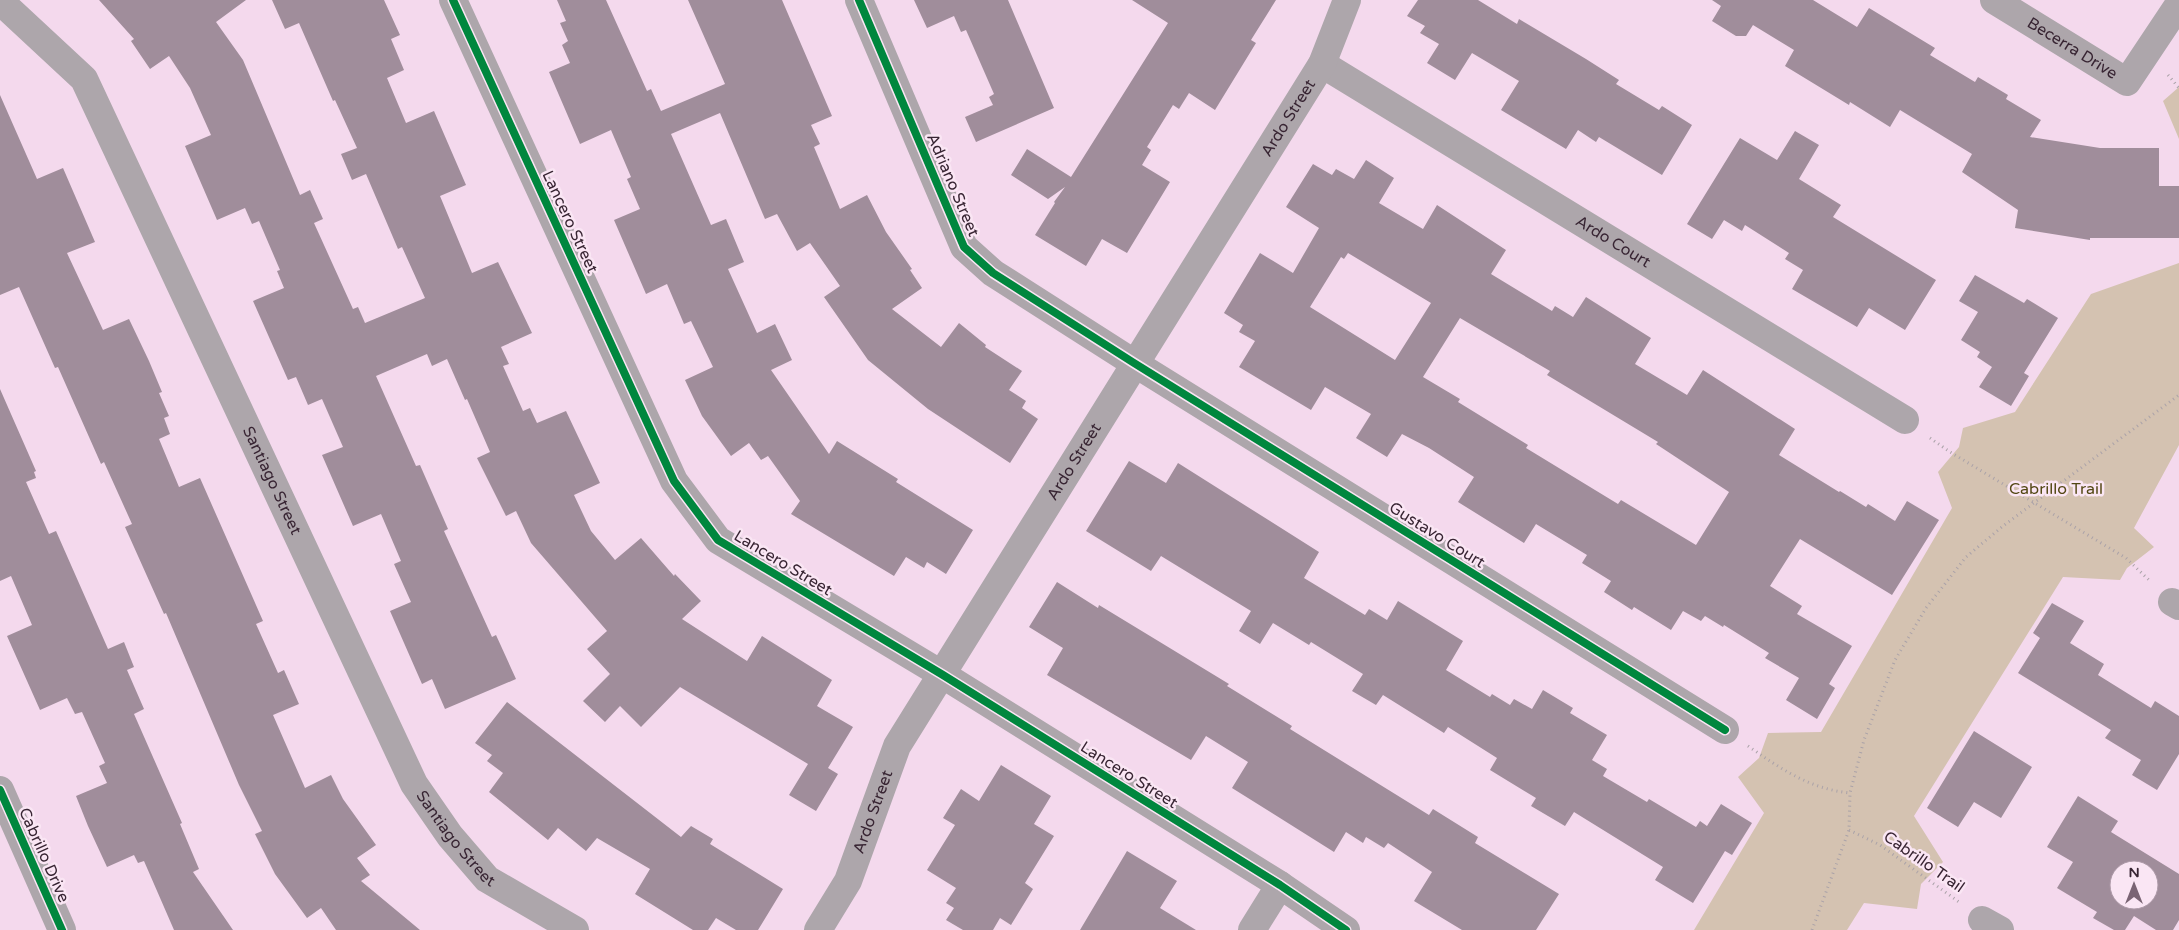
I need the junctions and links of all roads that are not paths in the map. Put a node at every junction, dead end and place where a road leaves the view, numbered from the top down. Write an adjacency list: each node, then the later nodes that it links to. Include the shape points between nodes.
1 (453, 0): 10 (street, Lancero Street, via 674,481 718,540)
2 (859, 0): 8 (street, Adriano Street, via 964,247 993,273)
3 (1347, 0): 7 (street, Ardo Street)
4 (1994, 0): 6 (street, Becerra Drive, via 2127,82)
5 (0, 1): 15 (street, Santiago Street, via 84,80 414,784 450,836 487,879)
6 (2179, 4)
7 (1322, 64): 8 (street, Ardo Street); 9 (street, Ardo Court)
8 (1134, 363): 10 (street, Ardo Street); 11 (street, Gustavo Court)
9 (1905, 420)
10 (943, 675): 13 (street, Lancero Street); 16 (street, Ardo Street, via 897,746 848,881)
11 (1725, 730)
12 (0, 790): 14 (street, Cabrillo Drive)
13 (1280, 886): 17 (street); 18 (street, Lancero Street)
14 (62, 930)
15 (575, 930)
16 (818, 930)
17 (1252, 930)
18 (1346, 930)

